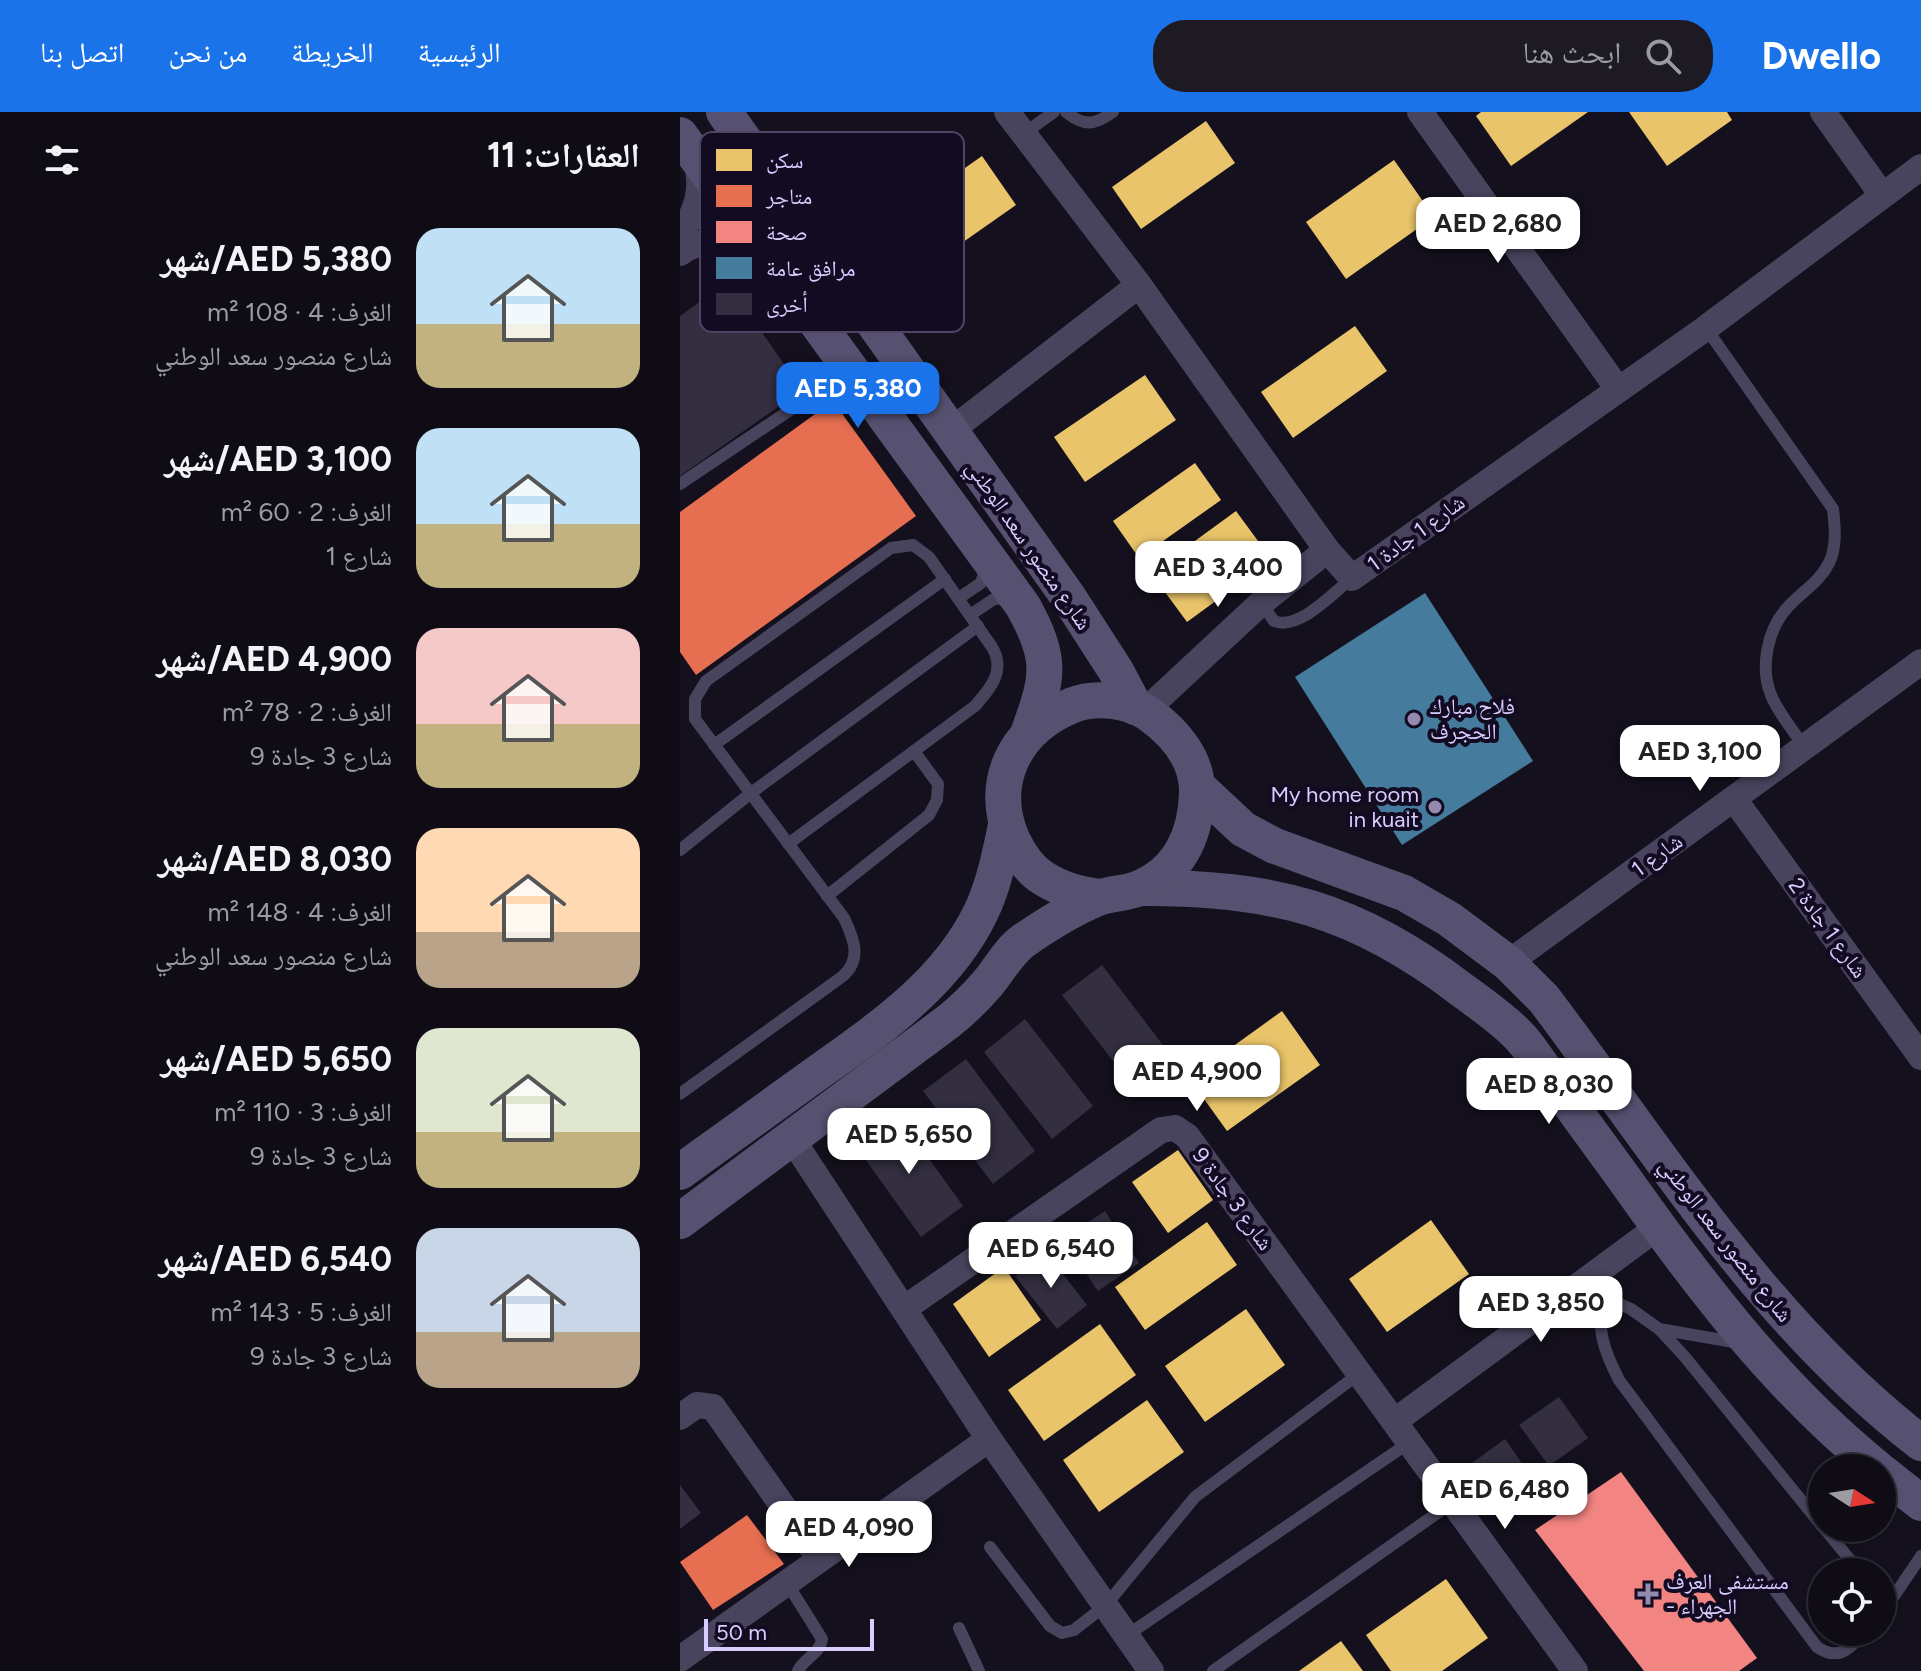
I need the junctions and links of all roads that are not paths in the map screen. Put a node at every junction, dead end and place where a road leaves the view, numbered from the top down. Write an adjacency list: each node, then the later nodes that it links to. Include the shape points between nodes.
1 (724, 112): 8 (street, شارع منصور سعد الوطني)
2 (1007, 112): 9 (street, شارع 1 جادة 1)
3 (1054, 112): 9 (lane)
4 (1066, 112): 5 (lane, via 1089,124)
5 (1113, 112)
6 (1420, 112): 22 (street)
7 (1823, 112): 13 (street)
8 (738, 132)
9 (1023, 134): 17 (street, شارع 1 جادة 1)
10 (688, 145): 11 (street, شارع منصور سعد الوطني); 14 (street, via 700,183 690,220)
11 (700, 161)
12 (1921, 167): 13 (street, شارع 1 جادة 1)
13 (1882, 195): 18 (street, شارع 1 جادة 1)
14 (680, 232)
15 (700, 243): 16 (street)
16 (680, 253)
17 (1139, 285): 23 (street); 25 (street, شارع 1 جادة 1)
18 (1706, 328): 22 (street, شارع 1 جادة 1); 37 (lane, via 1833,509 1836,535 1830,562 1812,588 1786,608 1772,632 1765,664 1771,695)
19 (824, 332): 21 (street, شارع منصور سعد الوطني)
20 (879, 332): 23 (street, شارع منصور سعد الوطني)
21 (834, 346): 24 (lane, via 832,367 817,392); 26 (street, شارع منصور سعد الوطني)
22 (1618, 389): 27 (street, شارع 1 جادة 1)
23 (949, 432): 34 (street, شارع منصور سعد الوطني, via 1069,598)
24 (680, 484)
25 (1327, 550): 27 (street, شارع 1 جادة 1); 31 (street)
26 (989, 558): 29 (lane, via 981,583); 30 (street, شارع منصور سعد الوطني)
27 (1352, 578): 31 (lane, via 1290,624 1274,621)
28 (945, 579): 29 (lane); 36 (lane); 36 (lane, via 922,550 898,545 716,674 699,690 693,706 695,719)
29 (959, 598): 32 (lane)
30 (1019, 600): 32 (lane, via 994,599); 35 (street, شارع منصور سعد الوطني, via 1040,640 1046,672)
31 (1261, 603): 34 (street)
32 (974, 620): 38 (lane, via 997,655 995,682 975,706); 40 (lane)
33 (1921, 662): 37 (street, شارع 1)
34 (1140, 709): 35 (street, via 1107,701 1078,703); 39 (street, via 1170,730 1189,756)
35 (1029, 731): 42 (street, via 1008,770 1003,792)
36 (714, 745): 40 (lane)
37 (1805, 748): 41 (street, شارع 1)
38 (914, 751): 43 (lane); 46 (lane, via 938,784 934,808 921,824)
39 (1197, 786): 45 (street, via 1197,818 1186,847 1167,871); 48 (street, شارع منصور سعد الوطني, via 1243,829 1404,893)
40 (751, 793): 43 (lane); 44 (lane)
41 (1734, 799): 48 (street, شارع 1); 49 (street, شارع 1 جادة 2)
42 (1006, 825): 47 (street, via 1019,854 1041,877 1069,892); 52 (street, via 981,913 919,996)
43 (788, 844): 46 (lane)
44 (680, 850)
45 (1141, 888): 47 (street); 54 (street, شارع منصور سعد الوطني, via 1247,892 1327,912 1391,940 1432,966 1518,1035)
46 (827, 896): 50 (lane, via 852,934 855,954 849,970)
47 (1100, 897): 51 (street, via 1019,944 972,1002)
48 (1508, 963): 63 (street, شارع منصور سعد الوطني, via 1544,999 1725,1246 1798,1332 1881,1413)
49 (1921, 1057)
50 (680, 1094)
51 (792, 1139): 53 (street); 56 (street)
52 (680, 1172)
53 (680, 1221)
54 (1658, 1227): 55 (street); 58 (street, شارع منصور سعد الوطني)
55 (1591, 1290): 57 (lane); 61 (street); 78 (lane, via 1606,1353 1619,1380)
56 (905, 1308): 59 (street, شارع 3 جادة 9, via 1161,1130 1175,1128 1187,1136); 62 (street)
57 (1659, 1329): 58 (lane); 68 (lane)
58 (1751, 1345): 64 (street, شارع منصور سعد الوطني)
59 (1360, 1373): 61 (street, شارع 3 جادة 9); 76 (lane, via 1195,1497)
60 (680, 1417): 73 (street, via 697,1405 713,1407)
61 (1403, 1431): 66 (street, شارع 3 جادة 9); 79 (lane)
62 (989, 1439): 73 (street); 76 (street)
63 (1921, 1443)
64 (1862, 1454)
65 (1896, 1483): 67 (street)
66 (1453, 1502): 86 (lane); 87 (street, شارع 3 جادة 9)
67 (1921, 1503)
68 (1808, 1509)
69 (1835, 1542): 72 (lane)
70 (990, 1547): 76 (lane, via 1055,1631 1074,1630)
71 (1921, 1556): 75 (lane)
72 (1848, 1558)
73 (820, 1559): 74 (street)
74 (787, 1583): 82 (street); 83 (lane, via 822,1639)
75 (1896, 1590)
76 (1106, 1605): 79 (street)
77 (959, 1628): 84 (lane)
78 (1808, 1635)
79 (1126, 1636): 85 (street)
80 (1816, 1646): 81 (lane, via 1833,1655)
81 (1850, 1646)
82 (680, 1659)
83 (798, 1671)
84 (979, 1671)
85 (1151, 1671)
86 (1213, 1671)
87 (1575, 1671)

